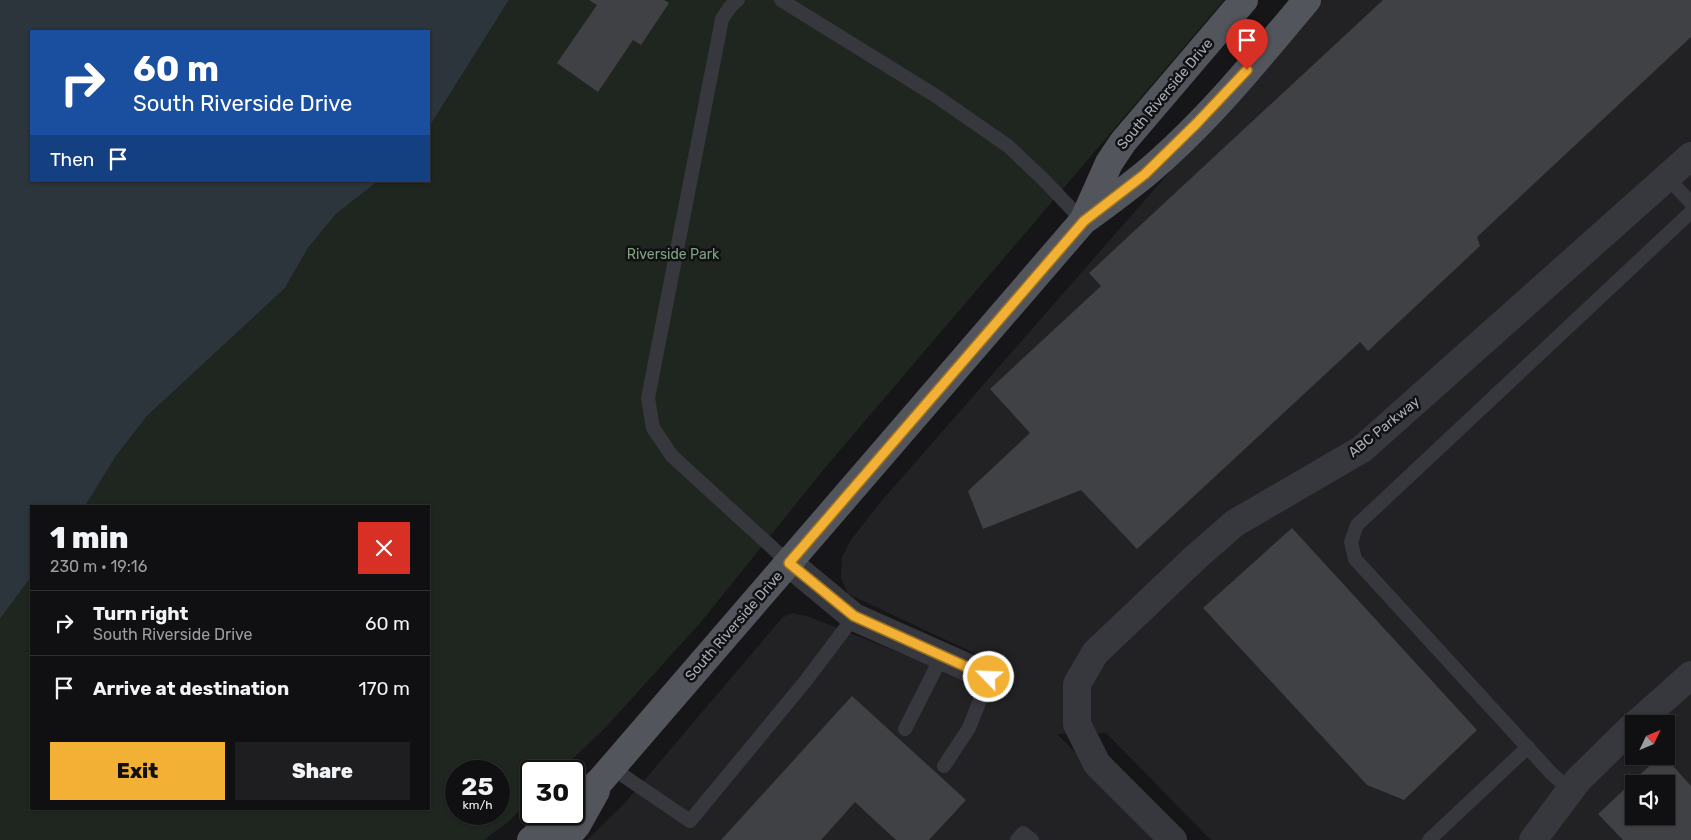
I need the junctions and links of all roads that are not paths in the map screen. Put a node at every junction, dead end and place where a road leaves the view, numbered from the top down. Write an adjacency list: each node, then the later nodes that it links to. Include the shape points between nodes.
1 (738, 0): 10 (lane, via 722,19 648,398 653,428 672,456)
2 (781, 0): 9 (lane, via 936,96 1008,146)
3 (1244, 0): 9 (main road, South Riverside Drive, via 1123,142 1109,163)
4 (1307, 0): 9 (main road, South Riverside Drive, via 1260,57 1197,123 1145,174)
5 (1691, 156): 6 (street, ABC Parkway)
6 (1667, 178): 7 (lane); 28 (street, ABC Parkway, via 1362,449 1235,523 1095,653 1077,684 1077,724 1097,764)
7 (1691, 203)
8 (1691, 212): 18 (lane, via 1357,525 1351,542 1355,559)
9 (1084, 221): 10 (main road, South Riverside Drive)
10 (789, 563): 11 (street); 20 (main road, South Riverside Drive)
11 (854, 616): 12 (street); 20 (lane, via 804,683 690,821)
12 (942, 656): 14 (street); 16 (lane)
13 (1691, 675): 15 (street)
14 (989, 677): 19 (lane, via 969,728)
15 (1646, 715)
16 (905, 729)
17 (1625, 735): 21 (street)
18 (1528, 747): 21 (lane); 29 (lane)
19 (944, 766)
20 (607, 774): 22 (main road, South Riverside Drive); 25 (main road, South Riverside Drive)
21 (1570, 790): 30 (street)
22 (585, 795)
23 (550, 825): 24 (main road)
24 (531, 840)
25 (564, 840)
26 (1017, 840): 27 (lane, via 1023,833)
27 (1032, 840)
28 (1173, 840)
29 (1429, 840)
30 (1533, 840)

